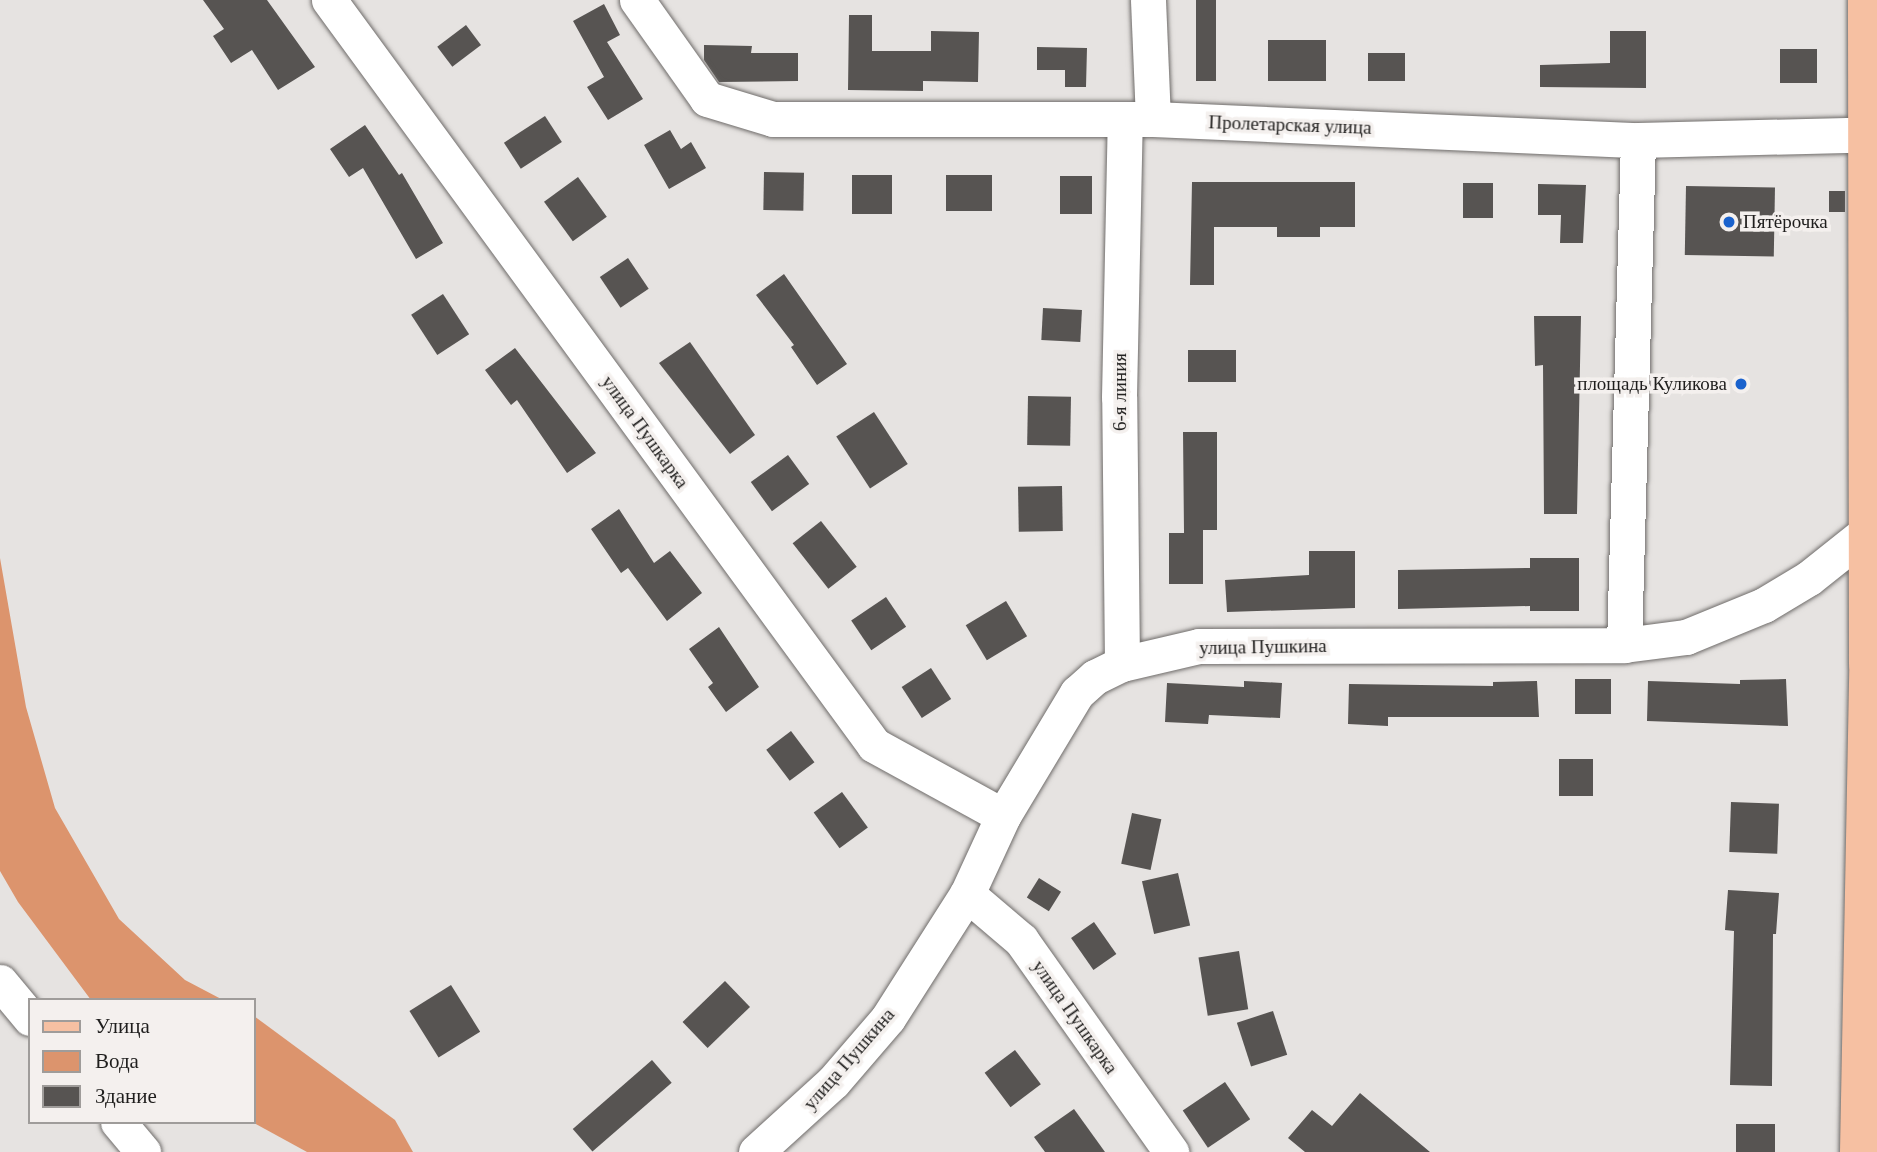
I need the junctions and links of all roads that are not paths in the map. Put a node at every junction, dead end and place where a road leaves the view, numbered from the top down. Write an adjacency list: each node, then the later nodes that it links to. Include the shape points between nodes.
1 (329, 0): 12 (street, улица Пушкарка, via 874,745)
2 (637, 0): 5 (street, Пролетарская улица, via 707,99 772,119)
3 (1148, 0): 5 (street, 6-я линия)
4 (1867, 0): 6 (main road)
5 (1139, 119): 7 (street, Пролетарская улица); 11 (street, 6-я линия, via 1119,397)
6 (1872, 134): 7 (street, Пролетарская улица); 8 (main road)
7 (1638, 140): 10 (street)
8 (1868, 531): 9 (main road); 10 (street, улица Пушкина, via 1809,578 1714,629)
9 (1873, 592): 20 (main road)
10 (1624, 645): 11 (street, улица Пушкина, via 1199,646)
11 (1122, 664): 12 (street, улица Пушкина, via 1077,693)
12 (1003, 816): 13 (street, улица Пушкина)
13 (967, 894): 18 (street, улица Пушкина, via 888,1018 833,1082); 19 (street, улица Пушкарка, via 1021,940)
14 (0, 982): 15 (street)
15 (28, 1016)
16 (120, 1124): 17 (street)
17 (143, 1152)
18 (756, 1152)
19 (1171, 1152)
20 (1859, 1152)

